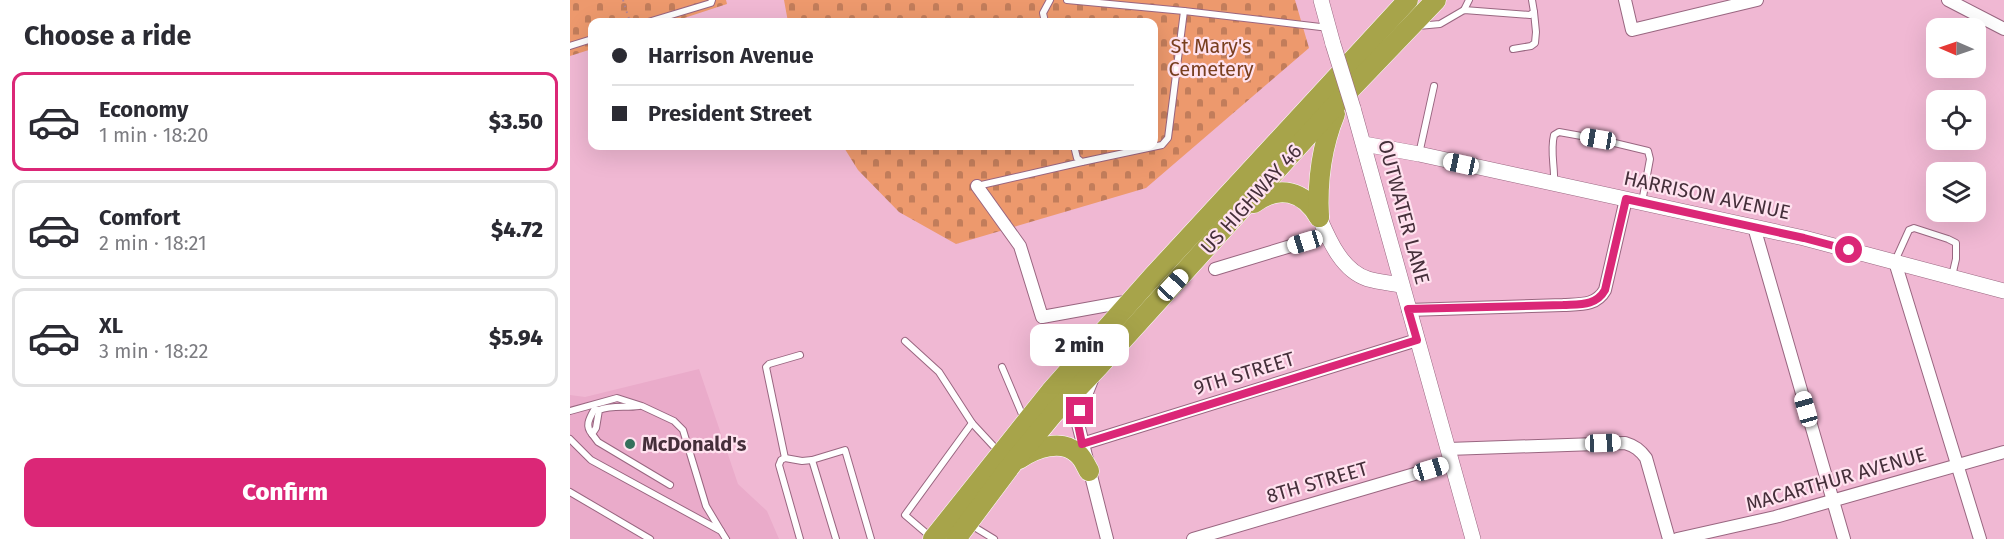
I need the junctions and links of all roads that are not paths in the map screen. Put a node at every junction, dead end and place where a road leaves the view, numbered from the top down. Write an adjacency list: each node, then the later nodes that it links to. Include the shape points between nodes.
1 (712, 0): 15 (lane)
2 (1050, 0): 16 (lane)
3 (1067, 0): 13 (lane)
4 (1321, 0): 18 (street, OUTWATER LANE)
5 (1436, 0): 17 (highway, US HIGHWAY 46)
6 (1469, 0): 12 (lane)
7 (1532, 0): 14 (lane)
8 (1625, 0): 9 (street, via 1632,30)
9 (1757, 0)
10 (1948, 0): 19 (street)
11 (1406, 2): 43 (highway, US HIGHWAY 46)
12 (1464, 10): 14 (lane, via 1527,15); 17 (lane, via 1440,24)
13 (1184, 11): 18 (lane); 26 (lane, via 1168,138)
14 (1534, 12): 22 (lane, via 1535,43)
15 (661, 18)
16 (1044, 18)
17 (1412, 26): 24 (highway, US HIGHWAY 46)
18 (1329, 28): 24 (street, OUTWATER LANE, bridge)
19 (2004, 29)
20 (588, 40): 21 (lane)
21 (570, 46)
22 (1513, 49)
23 (1434, 86): 29 (lane)
24 (1346, 104): 25 (street, OUTWATER LANE); 35 (highway, US HIGHWAY 46); 36 (highway, via 1326,137 1320,162 1318,191)
25 (1364, 144): 29 (street, HARRISON AVENUE); 41 (street, OUTWATER LANE)
26 (1158, 146)
27 (1075, 150): 30 (lane)
28 (1138, 150): 30 (lane)
29 (1419, 154): 31 (street, HARRISON AVENUE)
30 (1082, 162): 32 (lane)
31 (1554, 184): 33 (street, HARRISON AVENUE); 34 (lane, via 1554,135 1559,132 1598,139 1648,151)
32 (977, 186): 43 (street, via 1020,246 1042,318)
33 (1626, 199): 34 (street, HARRISON AVENUE); 44 (street, via 1605,290 1595,301)
34 (1642, 203): 37 (street, HARRISON AVENUE)
35 (1233, 220): 36 (highway, via 1261,197 1284,192 1304,199); 48 (highway, US HIGHWAY 46)
36 (1323, 226): 39 (street); 41 (street, via 1346,265 1366,278)
37 (1754, 227): 38 (street, HARRISON AVENUE); 65 (street)
38 (1895, 261): 40 (street, HARRISON AVENUE); 40 (lane, via 1909,230 1920,229 1956,243); 61 (street)
39 (1215, 269)
40 (1952, 276): 42 (street, HARRISON AVENUE)
41 (1401, 285): 44 (street, OUTWATER LANE)
42 (2004, 291)
43 (1131, 301): 52 (highway, US HIGHWAY 46)
44 (1408, 309): 45 (street, OUTWATER LANE)
45 (1417, 340): 55 (street, 9TH STREET); 57 (street, OUTWATER LANE)
46 (904, 341): 53 (lane, via 939,372)
47 (800, 355): 58 (lane, via 766,367)
48 (1099, 366): 55 (street, via 1080,411); 59 (highway, US HIGHWAY 46)
49 (1002, 367): 52 (lane)
50 (642, 406): 51 (lane, via 617,398); 63 (lane, via 599,410 592,434 598,442); 66 (lane, via 674,421 683,430 705,506)
51 (570, 411)
52 (1025, 422): 59 (highway, US HIGHWAY 46)
53 (972, 423): 59 (lane); 73 (lane, via 905,515)
54 (570, 439): 66 (lane, via 591,460)
55 (1082, 444): 62 (street)
56 (2004, 452): 61 (street, MACARTHUR AVENUE)
57 (1450, 456): 77 (street, 8TH STREET); 78 (street, OUTWATER LANE); 79 (street, 8TH STREET, via 1634,445 1646,458)
58 (785, 458): 60 (lane); 70 (lane, via 779,465)
59 (1006, 459): 62 (highway, via 1032,450 1065,447 1078,454); 67 (highway, US HIGHWAY 46); 73 (highway, US HIGHWAY 46)
60 (812, 460): 71 (lane); 72 (lane, via 845,450)
61 (1957, 465): 65 (street, MACARTHUR AVENUE); 82 (street)
62 (1089, 471): 76 (street)
63 (670, 484)
64 (570, 492): 68 (lane)
65 (1833, 500): 80 (street, MACARTHUR AVENUE); 81 (street)
66 (721, 531): 69 (lane)
67 (977, 532): 74 (highway, US HIGHWAY 46); 75 (lane)
68 (650, 539)
69 (726, 539)
70 (800, 539)
71 (836, 539)
72 (871, 539)
73 (933, 539)
74 (956, 539)
75 (994, 539)
76 (1107, 539)
77 (1193, 539)
78 (1473, 539)
79 (1669, 539)
80 (1677, 539)
81 (1844, 539)
82 (1980, 539)

